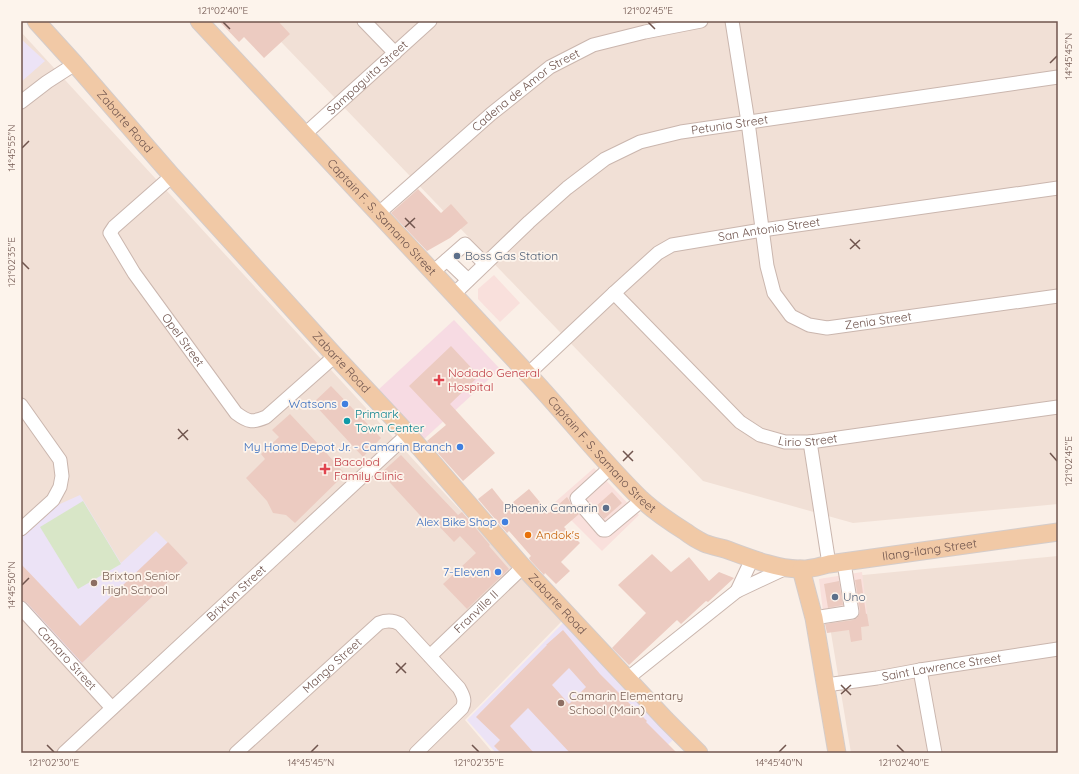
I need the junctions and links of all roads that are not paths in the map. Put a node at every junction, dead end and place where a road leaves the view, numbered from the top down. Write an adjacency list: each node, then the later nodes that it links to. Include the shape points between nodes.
1 (36, 21): 9 (main road, Zabarte Road)
2 (199, 21): 13 (main road, Captain F. S. Samano Street)
3 (364, 21): 8 (street)
4 (430, 21): 8 (street, Sampaguita Street)
5 (701, 21): 7 (street, Cadena de Amor Street)
6 (732, 21): 12 (street, Zenia Street)
7 (644, 26): 16 (street, Cadena de Amor Street, via 592,45 550,67 491,114)
8 (395, 53): 13 (street, Sampaguita Street)
9 (75, 64): 11 (street); 14 (main road, Zabarte Road)
10 (1058, 77): 12 (street, Petunia Street)
11 (21, 102)
12 (748, 122): 17 (street, Zenia Street); 19 (street, Petunia Street, via 681,132 640,142 605,159 567,188)
13 (305, 134): 16 (main road, Captain F. S. Samano Street)
14 (172, 176): 25 (main road, Zabarte Road); 25 (street, Opel Street, via 110,233 134,273 236,414 246,421 257,421 266,417)
15 (1058, 188): 17 (street, San Antonio Street)
16 (379, 213): 20 (main road, Captain F. S. Samano Street)
17 (762, 230): 22 (street, San Antonio Street, via 672,245 658,253); 24 (street, Zenia Street, via 774,293 791,316 809,325 827,328)
18 (448, 260): 19 (street, via 465,244); 20 (street); 21 (street)
19 (485, 264): 21 (street, Petunia Street)
20 (433, 272): 23 (main road, Captain F. S. Samano Street)
21 (468, 280): 23 (street, Petunia Street)
22 (614, 293): 26 (street, San Antonio Street); 30 (street, Lirio Street, via 740,422 760,435 785,442)
23 (454, 294): 26 (main road, Captain F. S. Samano Street)
24 (1058, 296)
25 (335, 356): 29 (main road, Zabarte Road)
26 (528, 374): 31 (main road, Captain F. S. Samano Street)
27 (21, 405): 33 (street, via 60,460 62,476 53,500)
28 (1058, 407): 30 (street, Lirio Street)
29 (408, 434): 37 (main road, Zabarte Road); 47 (street, Brixton Street)
30 (810, 442): 36 (street)
31 (611, 467): 32 (main road, Captain F. S. Samano Street); 32 (street, via 577,498 603,530)
32 (642, 500): 35 (main road, Captain F. S. Samano Street, via 704,543)
33 (21, 529)
34 (1058, 532): 36 (main road, Ilang-ilang Street)
35 (752, 559): 38 (main road, Captain F. S. Samano Street); 39 (street)
36 (837, 563): 38 (main road, Ilang-ilang Street); 41 (street, via 852,612)
37 (523, 567): 43 (street, Franville II); 45 (main road, Zabarte Road)
38 (794, 569): 39 (street); 41 (main road)
39 (737, 591): 45 (street)
40 (21, 608): 47 (street, Camaro Street)
41 (814, 618): 46 (main road)
42 (1058, 649): 44 (street, Saint Lawrence Street)
43 (430, 656): 48 (street, Mango Street, via 459,688 464,696 464,703 459,712); 50 (street, Mango Street, via 397,622 388,620 379,623)
44 (920, 670): 46 (street, Saint Lawrence Street); 53 (street)
45 (628, 678): 51 (main road, Zabarte Road)
46 (826, 685): 52 (main road)
47 (112, 708): 49 (street, Brixton Street)
48 (420, 752)
49 (64, 753)
50 (236, 753)
51 (699, 753)
52 (838, 753)
53 (935, 753)

